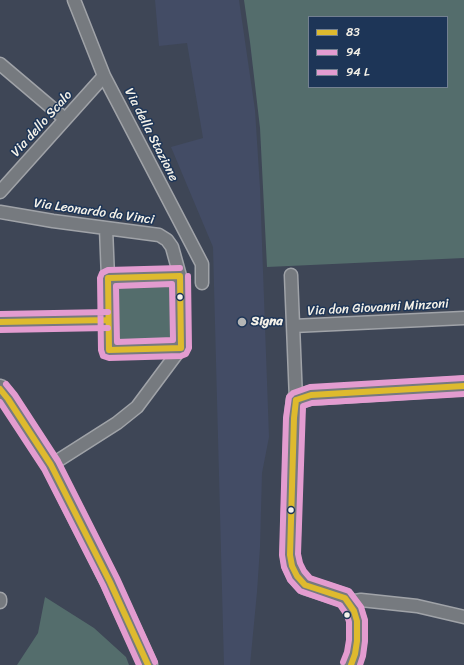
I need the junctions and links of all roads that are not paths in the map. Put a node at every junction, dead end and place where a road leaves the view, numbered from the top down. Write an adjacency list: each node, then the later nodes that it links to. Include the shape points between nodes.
1 (74, 0): 3 (street, Via della Stazione)
2 (0, 64): 4 (street)
3 (104, 76): 4 (street, Via dello Scalo); 11 (street, Via della Stazione, via 202,264)
4 (65, 119): 5 (street, Via dello Scalo)
5 (0, 192)
6 (0, 212): 7 (street, Via Leonardo da Vinci)
7 (106, 228): 9 (street, Via Leonardo da Vinci, via 160,235 172,247); 10 (street)
8 (292, 275): 15 (street)
9 (180, 276): 10 (street); 16 (street, Via Leonardo da Vinci)
10 (108, 278): 13 (street)
11 (202, 283)
12 (464, 318): 15 (street, Via don Giovanni Minzoni)
13 (108, 320): 14 (street); 16 (street, via 109,350)
14 (0, 322)
15 (294, 326): 19 (street)
16 (181, 348): 20 (street, via 137,407)
17 (464, 386): 19 (main road, via 311,395)
18 (0, 389): 20 (main road)
19 (296, 400): 21 (main road, via 290,555 292,566 305,585 338,595)
20 (51, 465): 24 (main road, via 110,582)
21 (350, 604): 22 (street, via 361,600 417,606); 23 (main road, via 357,621)
22 (464, 617)
23 (353, 663)
24 (148, 665)

